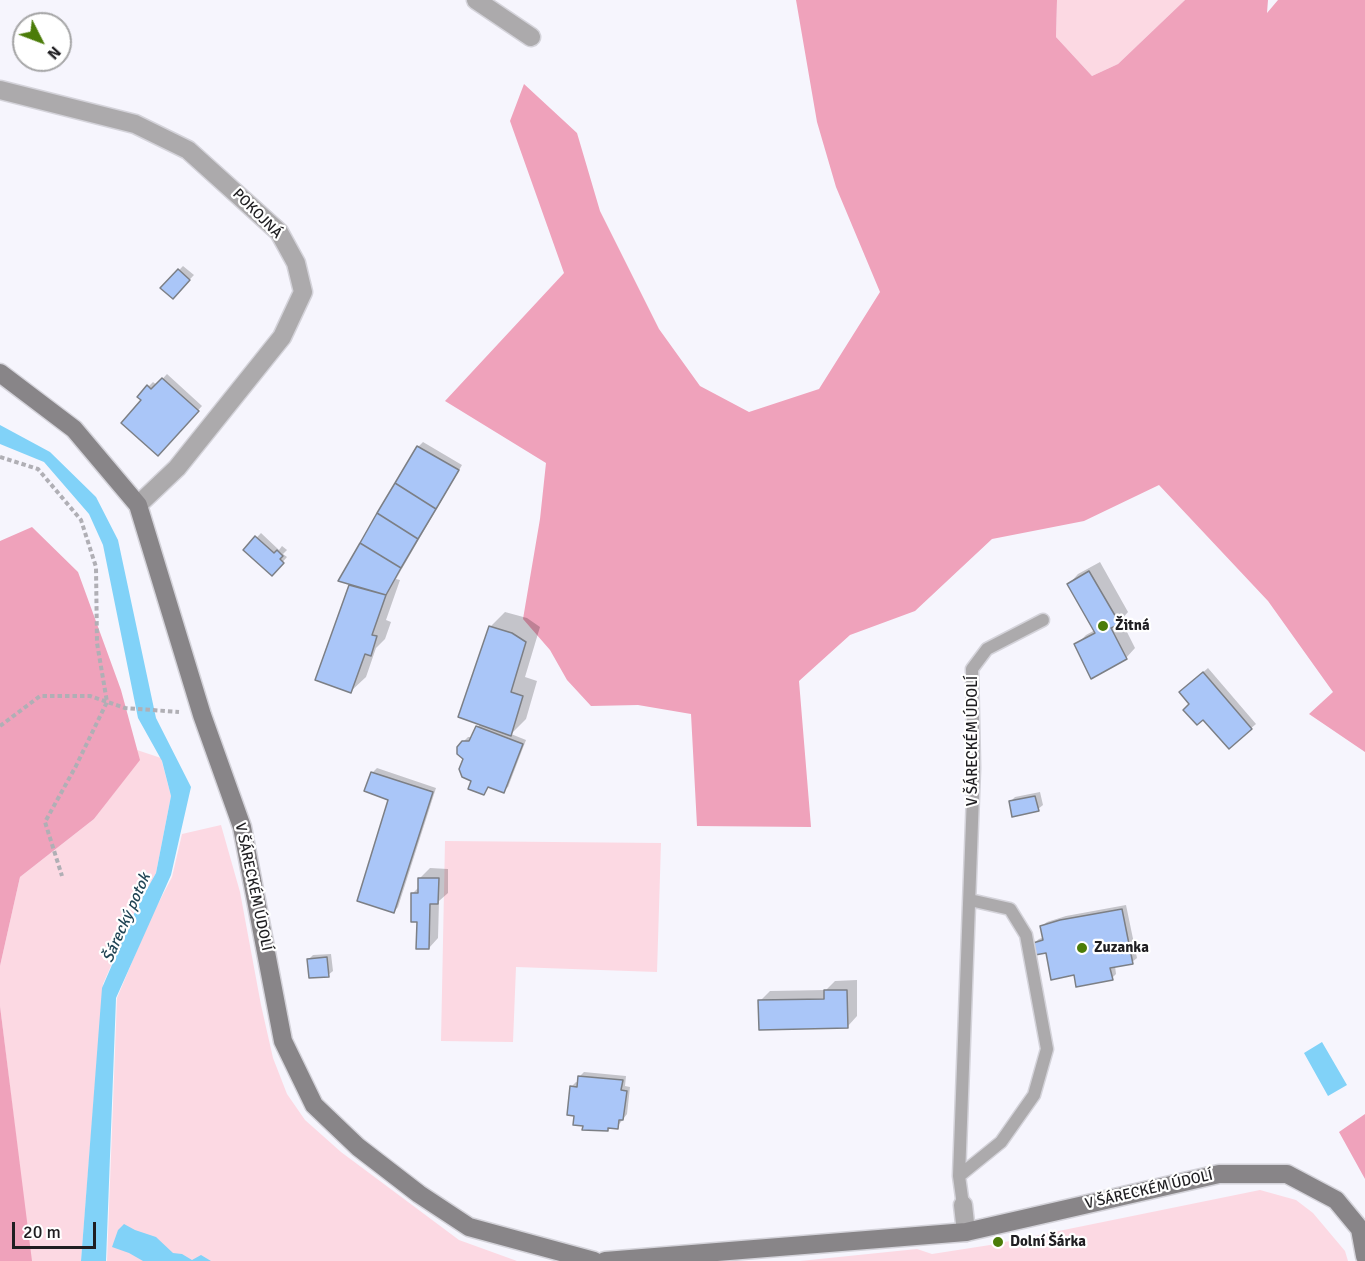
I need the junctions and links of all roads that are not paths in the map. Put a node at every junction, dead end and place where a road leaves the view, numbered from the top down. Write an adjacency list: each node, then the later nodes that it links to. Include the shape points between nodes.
1 (476, 0): 2 (street)
2 (531, 37)
3 (0, 90): 5 (street, POKOJNÁ, via 135,124 188,150 279,232 296,263 303,292 282,337 177,468)
4 (0, 373): 5 (street, V ŠÁRECKÉM ÚDOLÍ, via 74,429)
5 (138, 505): 12 (street, V ŠÁRECKÉM ÚDOLÍ, via 202,715 242,827 284,1041 314,1105 358,1147 469,1227)
6 (1043, 620): 7 (lane, V ŠÁRECKÉM ÚDOLÍ, via 987,649 972,669)
7 (970, 900): 8 (lane, V ŠÁRECKÉM ÚDOLÍ); 8 (lane, via 1010,909 1026,935 1047,1049 1034,1095 1001,1143)
8 (960, 1176): 9 (lane, V ŠÁRECKÉM ÚDOLÍ)
9 (963, 1205): 10 (street, V ŠÁRECKÉM ÚDOLÍ)
10 (966, 1232): 11 (street, V ŠÁRECKÉM ÚDOLÍ, via 1219,1174 1287,1174 1336,1200 1360,1229); 13 (street, V ŠÁRECKÉM ÚDOLÍ)
11 (1365, 1256)
12 (594, 1261)
13 (605, 1261)

